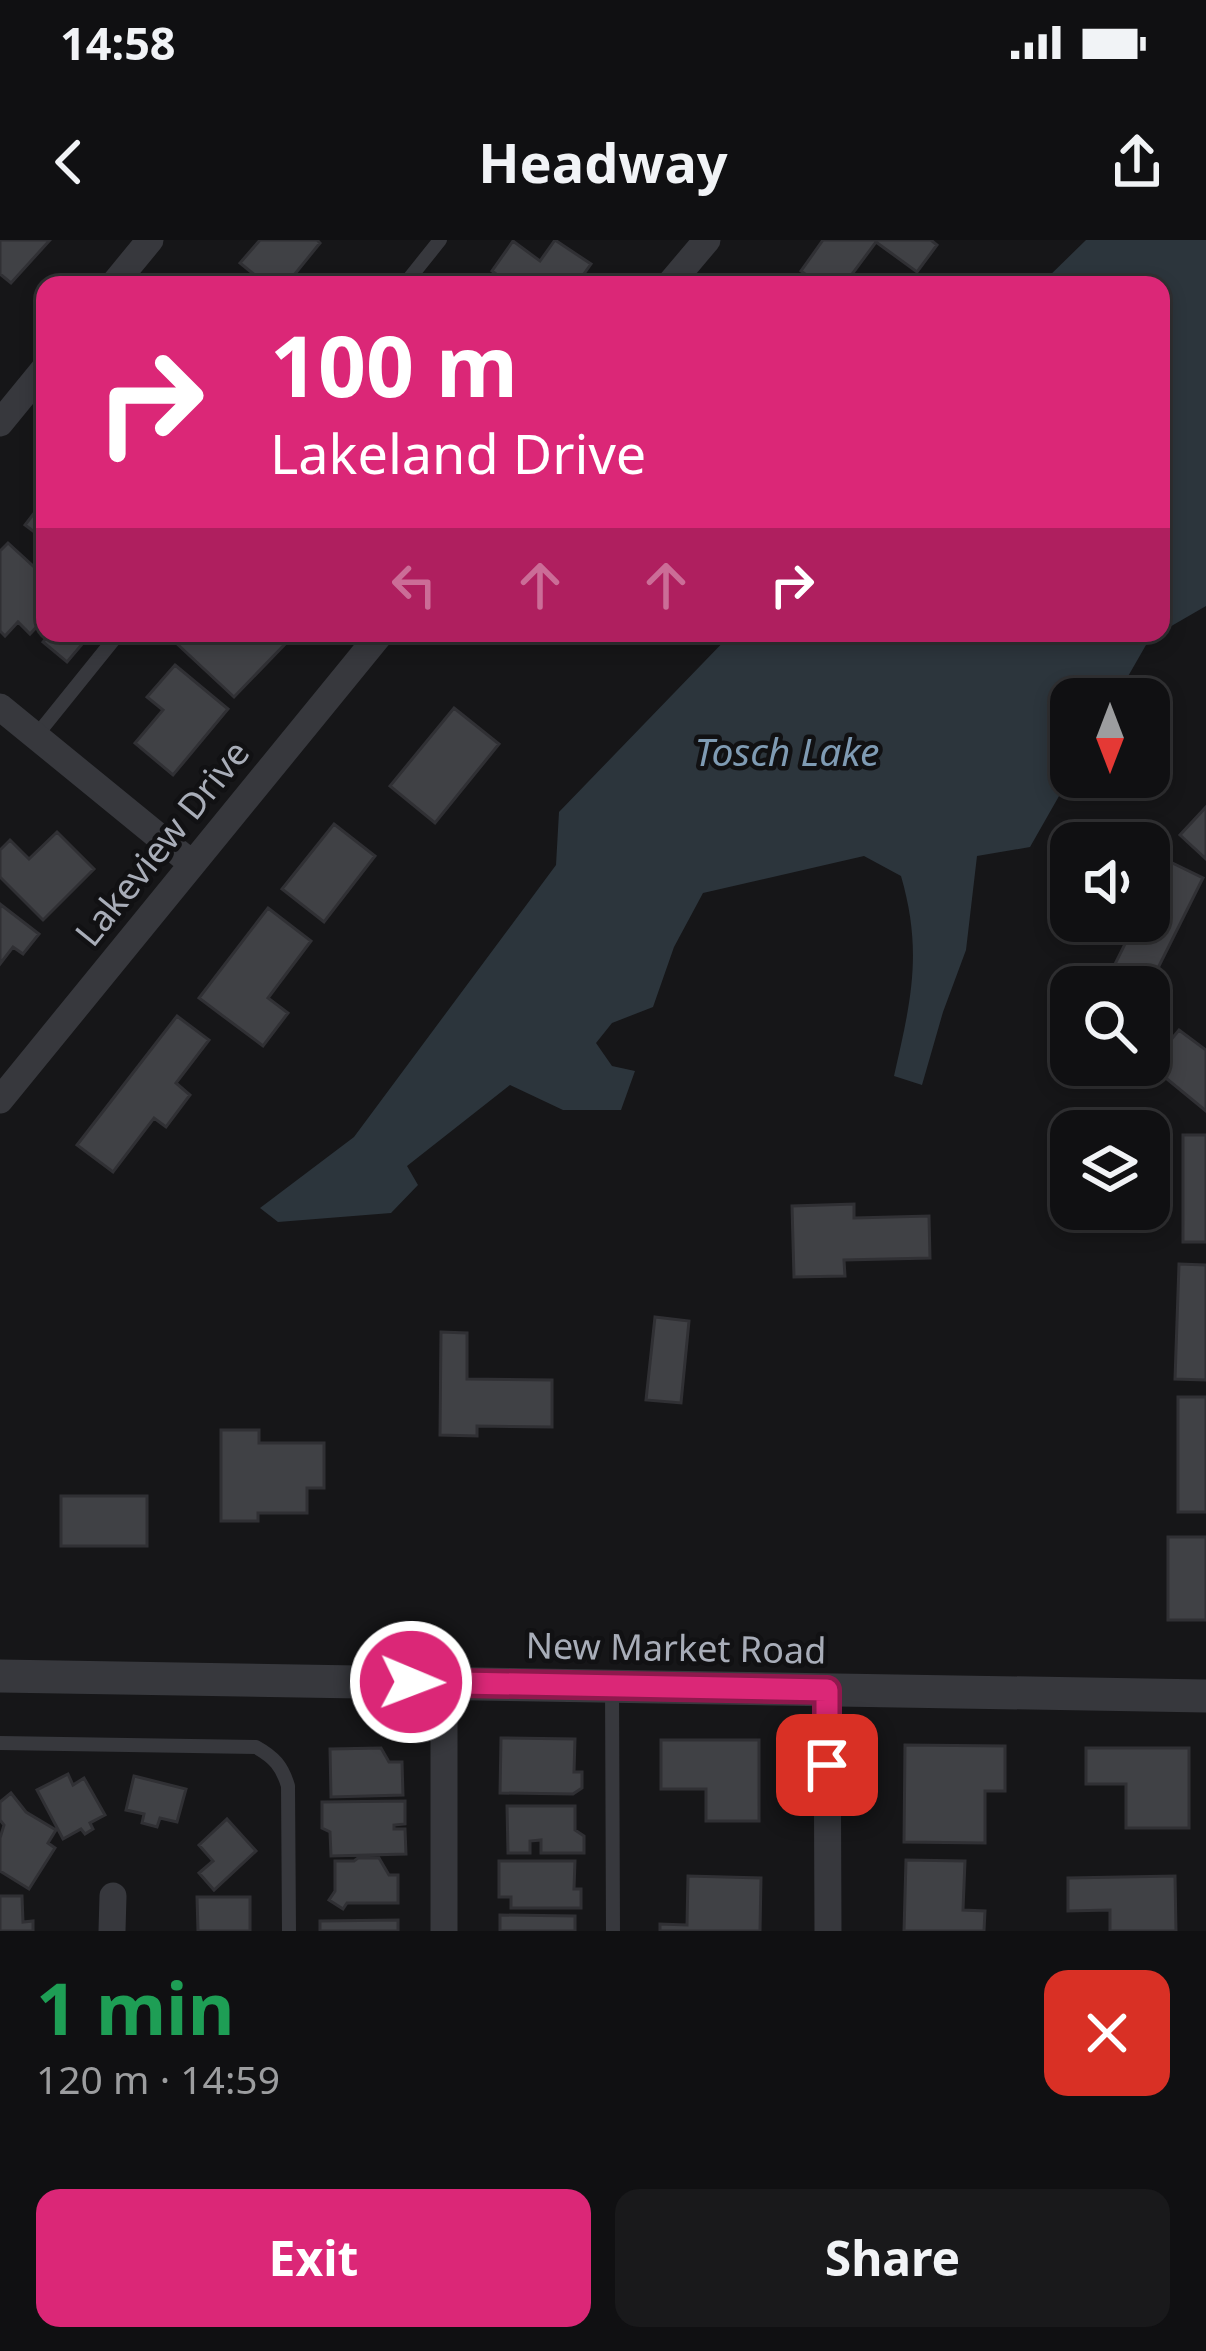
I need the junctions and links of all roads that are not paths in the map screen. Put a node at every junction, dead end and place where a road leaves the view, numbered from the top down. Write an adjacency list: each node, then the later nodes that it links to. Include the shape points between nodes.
1 (150, 240): 4 (street)
2 (440, 240): 5 (lane)
3 (706, 240): 6 (street)
4 (120, 276)
5 (411, 276)
6 (676, 276)
7 (36, 379): 8 (street)
8 (0, 423)
9 (112, 642): 12 (lane)
10 (374, 642): 13 (street, Lakeview Drive)
11 (0, 706): 12 (street)
12 (36, 736): 13 (street)
13 (191, 863): 14 (street, Lakeview Drive)
14 (0, 1100)
15 (0, 1676): 16 (street, New Market Road)
16 (444, 1682): 17 (street, New Market Road); 24 (street)
17 (612, 1686): 18 (street, New Market Road); 25 (lane)
18 (827, 1690): 19 (street, New Market Road); 26 (street)
19 (1206, 1696)
20 (0, 1743): 23 (lane, via 256,1747 272,1755 288,1786)
21 (113, 1896): 22 (street)
22 (112, 1931)
23 (289, 1931)
24 (444, 1931)
25 (613, 1931)
26 (828, 1931)

